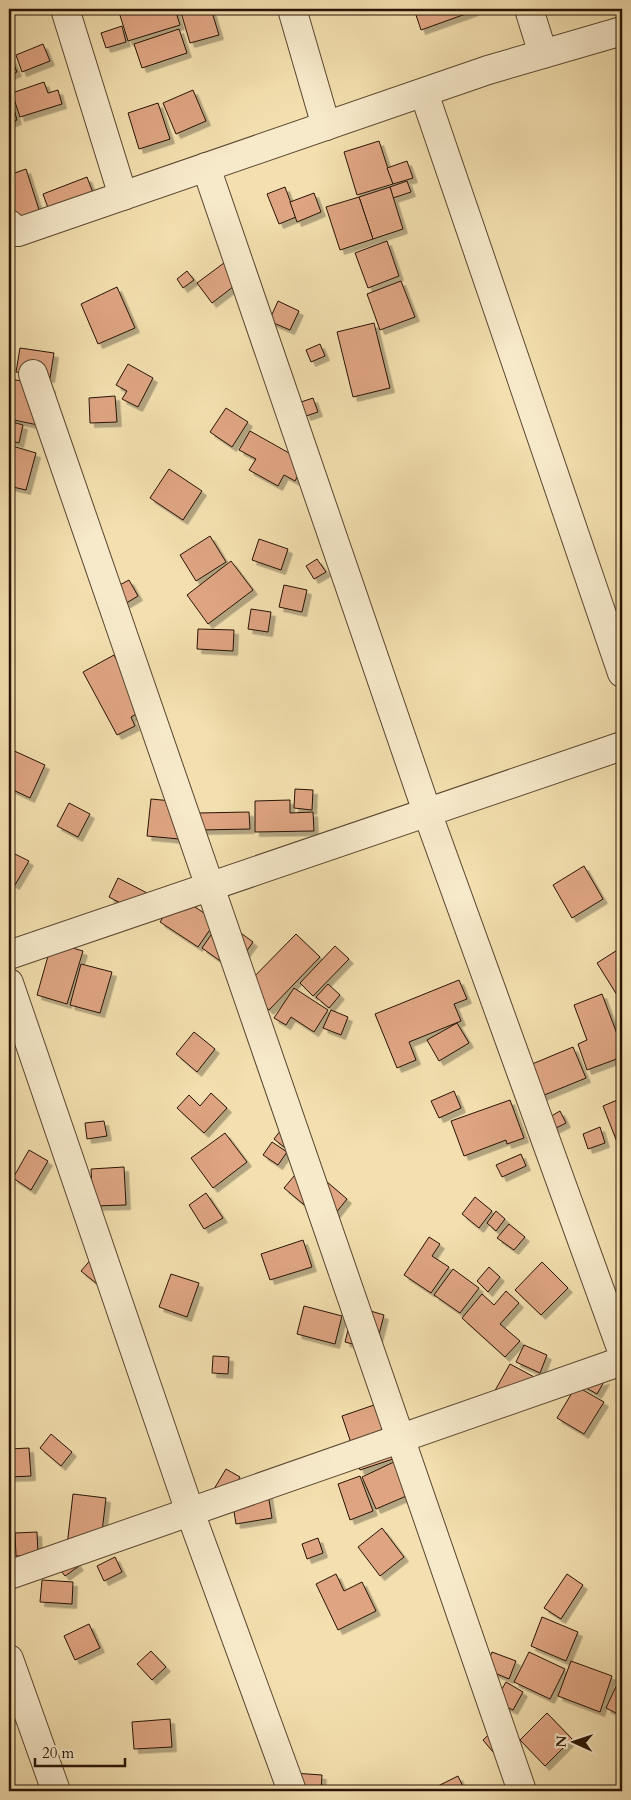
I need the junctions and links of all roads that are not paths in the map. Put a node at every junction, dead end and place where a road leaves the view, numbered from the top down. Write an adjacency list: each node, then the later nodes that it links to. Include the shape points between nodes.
1 (65, 9): 9 (street)
2 (292, 9): 7 (street)
3 (529, 9): 5 (street)
4 (622, 32): 5 (street)
5 (543, 54): 6 (street)
6 (424, 93): 7 (street); 12 (street)
7 (326, 126): 8 (street)
8 (206, 167): 9 (street); 14 (street)
9 (123, 196): 10 (street, via 18,232)
10 (9, 224)
11 (33, 374): 24 (street)
12 (622, 673)
13 (622, 746): 14 (street)
14 (428, 812): 15 (street); 17 (street)
15 (9, 955)
16 (9, 983): 19 (street)
17 (622, 1351)
18 (622, 1361): 19 (street)
19 (190, 1512): 20 (street); 23 (street)
20 (9, 1575)
21 (9, 1659): 22 (street)
22 (56, 1791)
23 (292, 1791)
24 (522, 1791)

